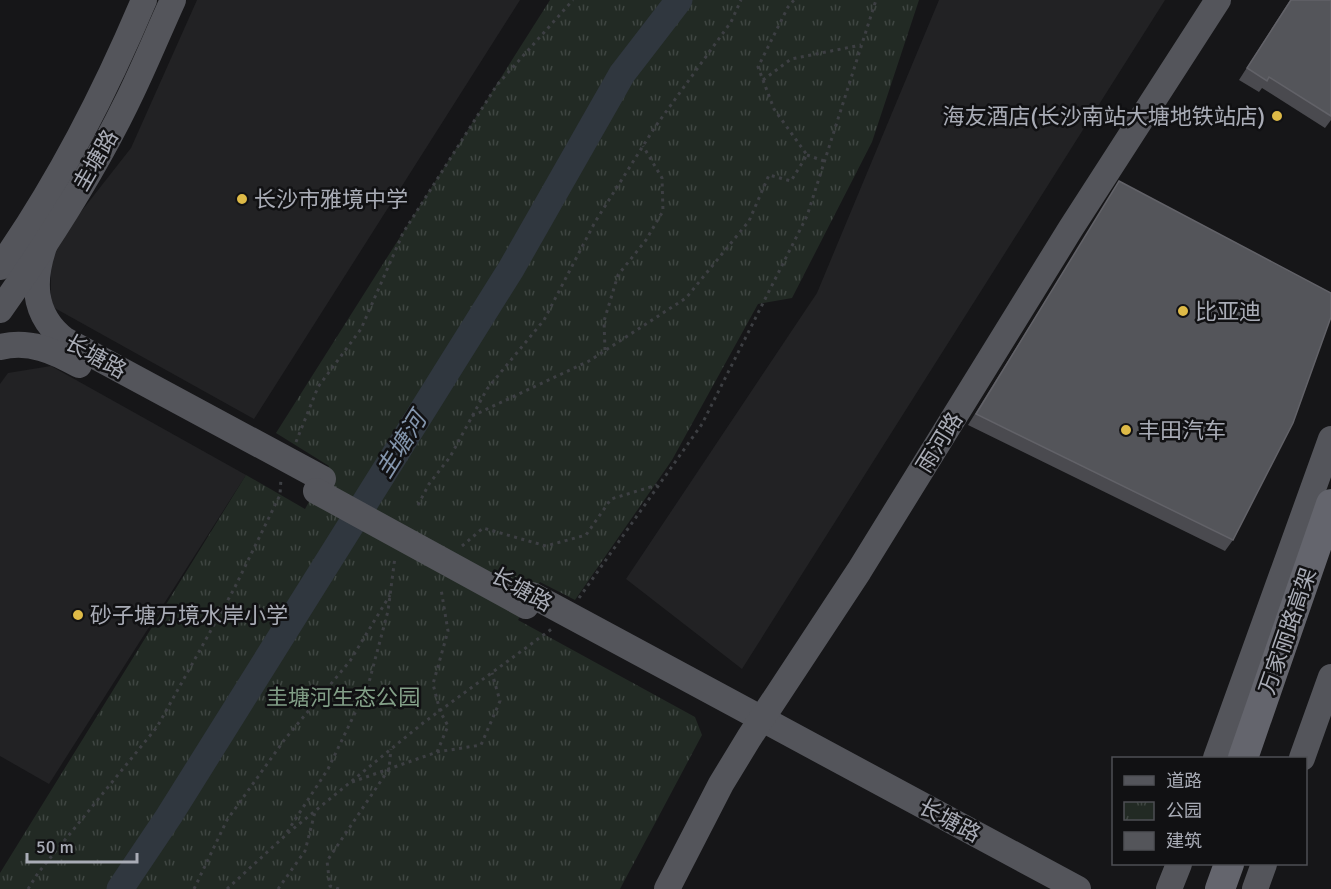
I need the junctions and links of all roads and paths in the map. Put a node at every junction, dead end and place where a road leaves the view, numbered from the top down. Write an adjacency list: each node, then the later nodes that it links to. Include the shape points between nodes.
1 (144, 0): 15 (main road, 圭塘路, via 65,167)
2 (172, 0): 14 (main road, 圭塘路, via 126,105)
3 (573, 0): 21 (path, via 497,85 402,233 361,329 318,387)
4 (741, 0): 11 (path, via 731,22)
5 (794, 0): 10 (path, via 758,67)
6 (876, 0): 9 (path)
7 (1199, 0): 34 (main road, 雨河路, via 1057,220)
8 (1218, 0): 34 (main road, 雨河路, via 1071,228 859,571)
9 (861, 45): 10 (path, via 791,59); 13 (path)
10 (763, 80): 12 (path, via 774,109)
11 (643, 146): 18 (path, via 662,178 663,211 618,275 604,321); 19 (path, via 595,222 544,320 487,389)
12 (807, 155): 13 (path); 18 (path, via 791,180 769,175 749,221 686,298)
13 (824, 161): 22 (path, via 807,216 702,424)
14 (46, 241): 16 (main road, 圭塘路); 21 (main road, 长塘路, via 38,263 37,290 43,317 54,332)
15 (0, 267)
16 (0, 310)
17 (0, 347): 21 (main road, 长塘路, via 35,345 54,351)
18 (605, 350): 19 (path)
19 (472, 416): 24 (path)
20 (1331, 439): 37 (main road)
21 (285, 467): 30 (main road, 长塘路, bridge); 49 (path, via 280,495 234,589 157,726)
22 (659, 485): 25 (path, via 611,499 586,535 546,546 483,528); 30 (path)
23 (1331, 504): 38 (highway, 万家丽路高架)
24 (418, 505)
25 (462, 546)
26 (396, 549): 29 (path)
27 (1331, 567): 39 (highway, 万家丽路高架)
28 (441, 589): 33 (path, via 448,631 433,684)
29 (390, 595): 44 (path, via 368,686 328,769); 50 (path, via 350,661 285,739 227,820)
30 (563, 619): 31 (path); 34 (main road, 长塘路)
31 (492, 673): 33 (path); 36 (path, via 500,700 481,745)
32 (1331, 677): 40 (main road)
33 (440, 711): 35 (path); 36 (path, via 448,726)
34 (751, 721): 54 (main road, 雨河路, via 708,778); 55 (main road, 雨河路); 56 (main road, 长塘路); 57 (main road, 长塘路)
35 (391, 749): 41 (path); 42 (path)
36 (437, 752): 41 (path)
37 (1217, 757)
38 (1244, 757)
39 (1266, 757)
40 (1303, 757)
41 (389, 770): 42 (path); 53 (path, via 327,861 330,886)
42 (348, 784): 43 (path)
43 (315, 811): 44 (path); 52 (path, via 305,851)
44 (284, 836): 51 (path)
45 (1179, 865): 58 (main road)
46 (1207, 865): 59 (highway)
47 (1229, 865): 60 (highway)
48 (1264, 865): 61 (main road)
49 (28, 889)
50 (194, 889)
51 (226, 889)
52 (278, 889)
53 (339, 889)
54 (651, 889)
55 (667, 889)
56 (1046, 889)
57 (1078, 889)
58 (1169, 889)
59 (1198, 889)
60 (1220, 889)
61 (1255, 889)

